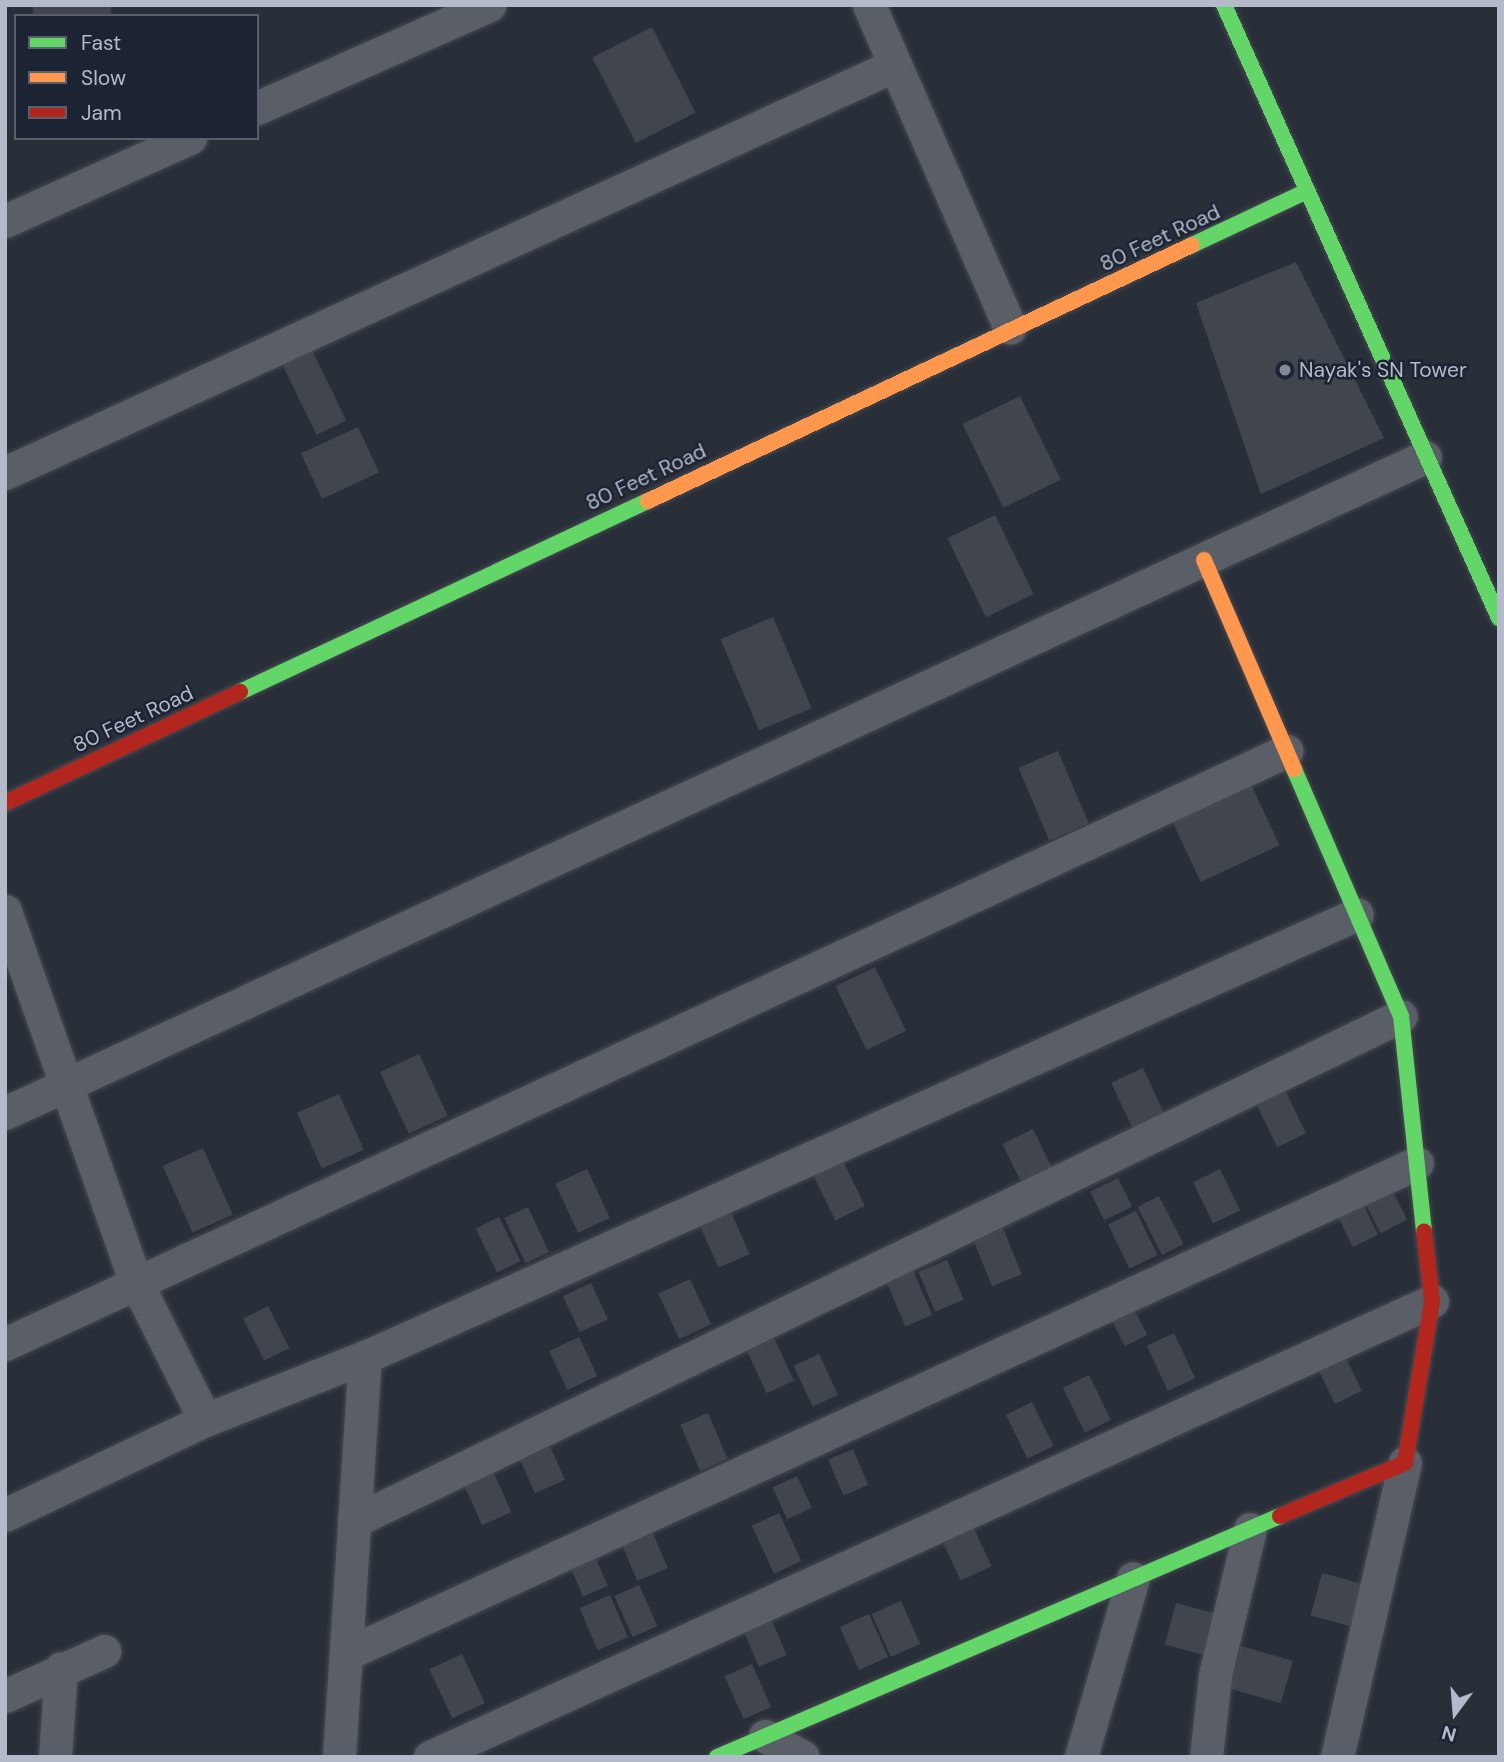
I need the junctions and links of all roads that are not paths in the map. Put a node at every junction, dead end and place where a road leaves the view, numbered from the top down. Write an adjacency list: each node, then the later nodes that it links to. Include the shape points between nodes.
1 (489, 5): 5 (street)
2 (869, 5): 4 (street)
3 (1224, 5): 7 (street)
4 (895, 65): 9 (street); 11 (street)
5 (259, 107)
6 (186, 140): 8 (street)
7 (1305, 192): 9 (street, 80 Feet Road); 10 (street)
8 (5, 221)
9 (1010, 328): 15 (street, 80 Feet Road)
10 (1425, 457): 12 (street); 13 (street)
11 (5, 473)
12 (1204, 560): 14 (street); 19 (street)
13 (1499, 618)
14 (1286, 751): 17 (street); 22 (street)
15 (5, 803)
16 (5, 911): 19 (street)
17 (1357, 914): 18 (street); 25 (street)
18 (1401, 1016): 21 (street); 29 (street)
19 (67, 1085): 20 (street); 22 (street)
20 (5, 1113)
21 (1417, 1163): 23 (street); 33 (street)
22 (136, 1282): 24 (street); 26 (street)
23 (1432, 1301): 27 (street); 39 (street)
24 (5, 1344)
25 (365, 1357): 26 (street); 29 (street)
26 (205, 1420): 28 (street)
27 (1405, 1463): 30 (street); 44 (street)
28 (5, 1515)
29 (354, 1521): 33 (street)
30 (1250, 1529): 31 (street); 43 (street, via 1215,1675)
31 (1133, 1578): 36 (street); 42 (street)
32 (104, 1651): 34 (street)
33 (346, 1654): 38 (street)
34 (61, 1668): 35 (street); 37 (street)
35 (5, 1696)
36 (765, 1736): 40 (street); 41 (street)
37 (55, 1757)
38 (340, 1757)
39 (430, 1757)
40 (717, 1757)
41 (803, 1757)
42 (1081, 1757)
43 (1206, 1757)
44 (1337, 1757)

